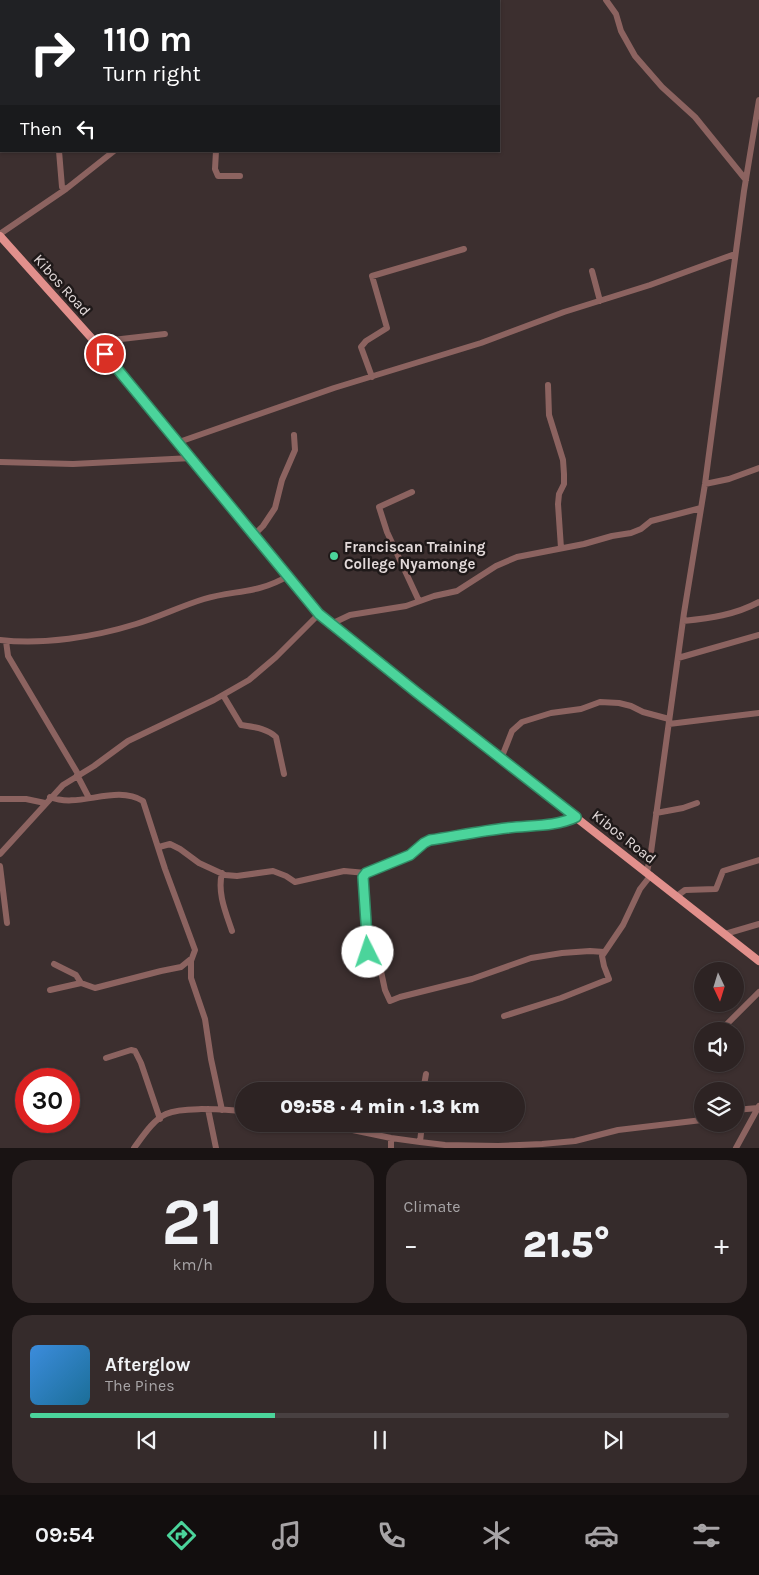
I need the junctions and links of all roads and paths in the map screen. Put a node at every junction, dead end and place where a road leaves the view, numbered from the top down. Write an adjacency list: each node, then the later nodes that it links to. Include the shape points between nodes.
1 (606, 0): 7 (street, via 635,56 695,117)
2 (759, 100): 7 (street)
3 (59, 152): 8 (street, via 62,187)
4 (108, 152): 8 (street)
5 (216, 152): 6 (street, via 217,174 222,177)
6 (240, 176)
7 (746, 180): 11 (street)
8 (66, 189): 9 (street)
9 (0, 235): 15 (main road, Kibos Road)
10 (464, 249): 16 (street, via 372,276 388,328 361,347)
11 (736, 254): 13 (street); 23 (street)
12 (592, 271): 13 (street)
13 (600, 301): 16 (street)
14 (165, 334): 15 (street)
15 (95, 342): 19 (main road, Kibos Road)
16 (372, 377): 19 (street)
17 (548, 385): 27 (street, via 550,414 564,474 558,504)
18 (294, 435): 26 (street, via 295,450 275,508)
19 (178, 442): 20 (main road, Kibos Road)
20 (192, 458): 21 (street, via 73,464); 26 (main road, Kibos Road)
21 (0, 462)
22 (759, 468): 23 (street)
23 (705, 484): 25 (street)
24 (412, 492): 29 (street, via 378,506)
25 (701, 508): 27 (street, via 651,522 630,533); 32 (street)
26 (254, 534): 28 (main road, Kibos Road)
27 (561, 548): 29 (street, via 505,561 457,591)
28 (288, 576): 31 (main road, Kibos Road); 35 (street, via 260,589 204,599 136,624 103,632 71,638)
29 (420, 601): 33 (street, via 350,615)
30 (759, 602): 32 (street, via 719,617)
31 (319, 614): 33 (main road, Kibos Road); 37 (street, via 261,671)
32 (683, 621): 36 (street)
33 (331, 624): 40 (main road, Kibos Road)
34 (759, 635): 36 (street)
35 (3, 640): 42 (street, via 8,656)
36 (678, 658): 39 (street)
37 (223, 695): 41 (street, via 241,725 274,734); 42 (street, via 128,741)
38 (759, 713): 39 (street)
39 (669, 721): 40 (street, via 631,706 600,702 581,710 522,722 512,731); 47 (street)
40 (501, 758): 48 (main road, Kibos Road)
41 (284, 774)
42 (78, 775): 43 (street); 45 (street)
43 (89, 798): 45 (street); 49 (street, via 112,795 143,801)
44 (0, 799): 45 (street)
45 (48, 800): 50 (street)
46 (697, 803): 47 (street)
47 (656, 813): 55 (street)
48 (576, 817): 54 (street, via 552,825 430,840 410,855); 55 (main road, Kibos Road)
49 (159, 847): 53 (street, via 170,844); 62 (street, via 195,950)
50 (0, 854)
51 (759, 860): 56 (street, via 723,871 716,889 685,890)
52 (0, 866): 57 (street)
53 (222, 873): 54 (street, via 237,876 273,870 295,882 344,871); 59 (street, via 222,904)
54 (366, 873): 61 (street, via 363,877 369,958 378,962 390,1001 472,979 531,958)
55 (649, 874): 56 (main road, Kibos Road); 61 (street)
56 (677, 896): 60 (main road, Kibos Road)
57 (7, 924)
58 (759, 924): 60 (street)
59 (232, 931)
60 (725, 934): 63 (main road, Kibos Road)
61 (604, 952): 68 (street, via 602,960 609,976 607,980)
62 (193, 957): 65 (street, via 181,967 95,988); 76 (street, via 191,978 205,1019)
63 (759, 961)
64 (54, 964): 65 (street, via 76,975)
65 (80, 982): 66 (street)
66 (50, 990)
67 (759, 992): 69 (street)
68 (504, 1016)
69 (729, 1022)
70 (106, 1058): 78 (street, via 135,1051)
71 (426, 1074): 72 (street)
72 (425, 1082)
73 (758, 1107): 75 (street); 87 (street)
74 (208, 1109): 76 (street); 78 (street, via 175,1112); 85 (street)
75 (744, 1109)
76 (222, 1110): 77 (street)
77 (235, 1111)
78 (160, 1119): 84 (street)
79 (694, 1121): 83 (street, via 542,1144 498,1146)
80 (362, 1132): 82 (street)
81 (421, 1132): 83 (street)
82 (391, 1138): 83 (street); 86 (street)
83 (420, 1142)
84 (134, 1148)
85 (216, 1148)
86 (390, 1148)
87 (736, 1148)

